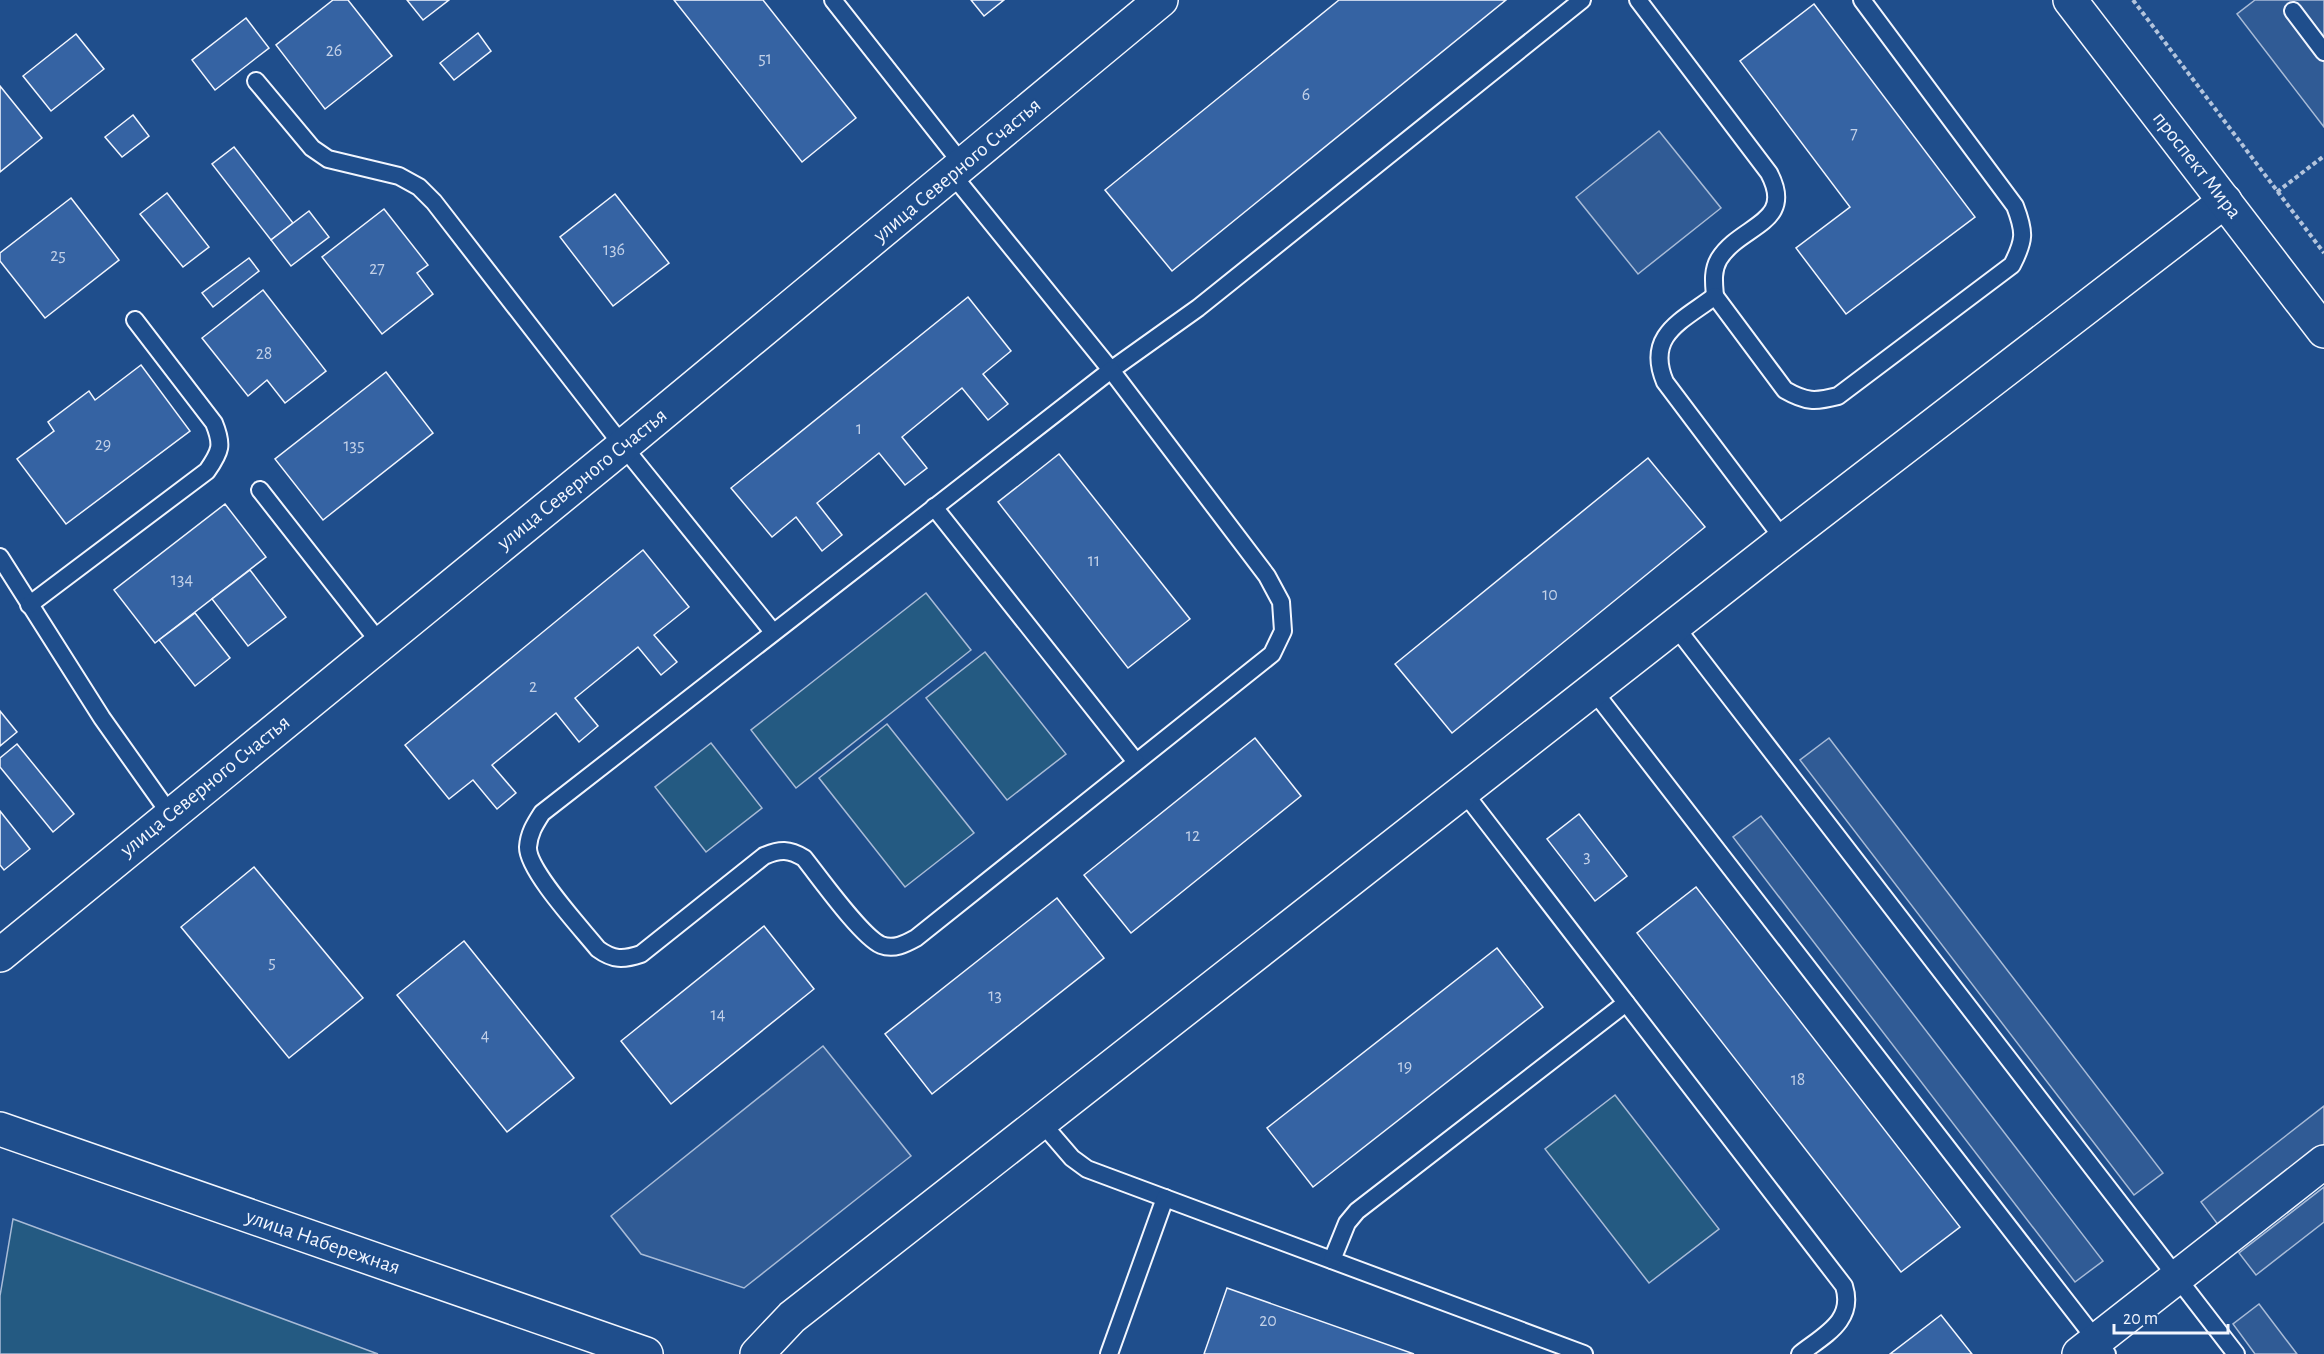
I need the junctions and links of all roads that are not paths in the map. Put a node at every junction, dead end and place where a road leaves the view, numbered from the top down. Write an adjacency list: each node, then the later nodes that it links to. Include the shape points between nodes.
1 (833, 0): 10 (lane)
2 (1161, 0): 10 (street, улица Северного Счастья)
3 (1582, 0): 15 (lane, via 1198,308)
4 (1638, 0): 12 (lane, via 1777,187 1778,202 1771,214 1718,260 1713,276)
5 (1862, 0): 12 (lane, via 2015,206 2023,244 2012,264 1838,396 1819,401 1801,399 1785,390)
6 (2070, 0): 11 (street, проспект Мира)
7 (2293, 11): 8 (lane)
8 (2324, 52)
9 (256, 81): 16 (lane, via 312,148 328,159 399,176 419,187)
10 (957, 169): 15 (lane); 16 (street, улица Северного Счастья)
11 (2225, 201): 14 (street, проспект Мира); 19 (street)
12 (1715, 296): 19 (lane, via 1666,334 1659,367 1665,382)
13 (135, 320): 21 (lane, via 214,423 220,439 218,455 207,471)
14 (2324, 331)
15 (1111, 370): 18 (lane); 26 (lane, via 1267,576 1281,602 1283,631 1272,654)
16 (623, 446): 23 (lane); 24 (street, улица Северного Счастья)
17 (260, 490): 24 (lane)
18 (934, 507): 23 (lane); 26 (lane)
19 (1784, 540): 22 (street)
20 (0, 557): 21 (lane)
21 (29, 605): 28 (lane)
22 (1675, 626): 25 (street); 36 (lane)
23 (772, 633): 26 (lane, via 542,813 531,829 528,849 535,870 598,949 609,957 624,960 641,954 764,856 777,850 792,851 804,858 868,936 883,946 899,947 916,938)
24 (380, 643): 28 (street, улица Северного Счастья)
25 (1593, 690): 27 (street); 37 (lane)
26 (1136, 762)
27 (1463, 791): 30 (lane); 31 (street)
28 (170, 814): 29 (street, улица Северного Счастья)
29 (0, 955)
30 (1626, 1003): 35 (lane, via 1357,1211 1347,1223); 42 (lane, via 1844,1286 1848,1298 1838,1324)
31 (1041, 1122): 34 (lane, via 1072,1158 1087,1169); 39 (street, via 792,1317)
32 (0, 1129): 38 (street, улица Набережная)
33 (2324, 1162): 36 (street)
34 (1165, 1198): 35 (lane); 40 (lane)
35 (1332, 1260): 41 (lane)
36 (2177, 1277): 37 (street); 43 (lane)
37 (2094, 1350)
38 (646, 1354)
39 (757, 1354)
40 (1109, 1354)
41 (1584, 1354)
42 (1800, 1354)
43 (2236, 1354)

